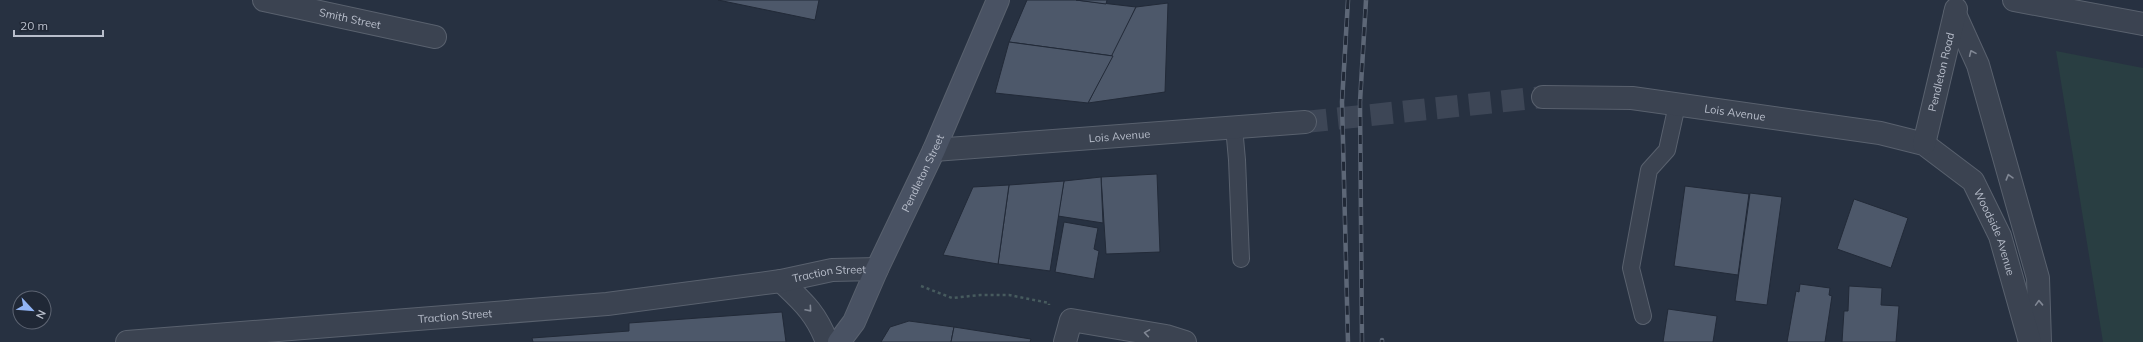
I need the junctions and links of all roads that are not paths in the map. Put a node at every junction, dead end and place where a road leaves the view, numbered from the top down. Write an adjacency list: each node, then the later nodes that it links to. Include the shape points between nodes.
1 (264, 0): 6 (street, Smith Street)
2 (998, 0): 12 (main road, Pendleton Street)
3 (2014, 0): 5 (street)
4 (1957, 7): 11 (street, Pendleton Road); 23 (street, one-way to 4, via 2038,278 1978,64)
5 (2143, 24)
6 (435, 37)
7 (1543, 97): 8 (street, Lois Avenue, via 1632,98)
8 (1678, 105): 11 (street, Lois Avenue, via 1880,133); 16 (lane, via 1668,150 1649,170 1631,268)
9 (1305, 122): 10 (street, Lois Avenue)
10 (1234, 128): 12 (street, Lois Avenue); 13 (lane)
11 (1924, 144): 22 (street, Woodside Avenue, via 1972,180 2000,236)
12 (934, 150): 14 (main road, Pendleton Street)
13 (1242, 259)
14 (877, 269): 15 (street, Traction Street, via 832,270); 19 (main road, Pendleton Street, via 854,322)
15 (781, 281): 17 (street, Traction Street, via 607,304); 18 (street, Traction Street, one-way to 18, via 811,310 821,325)
16 (1643, 316)
17 (127, 342)
18 (827, 342)
19 (839, 342)
20 (1065, 342): 21 (street, one-way to 20, via 1166,336 1071,320)
21 (1185, 342)
22 (2030, 342)
23 (2040, 342)

